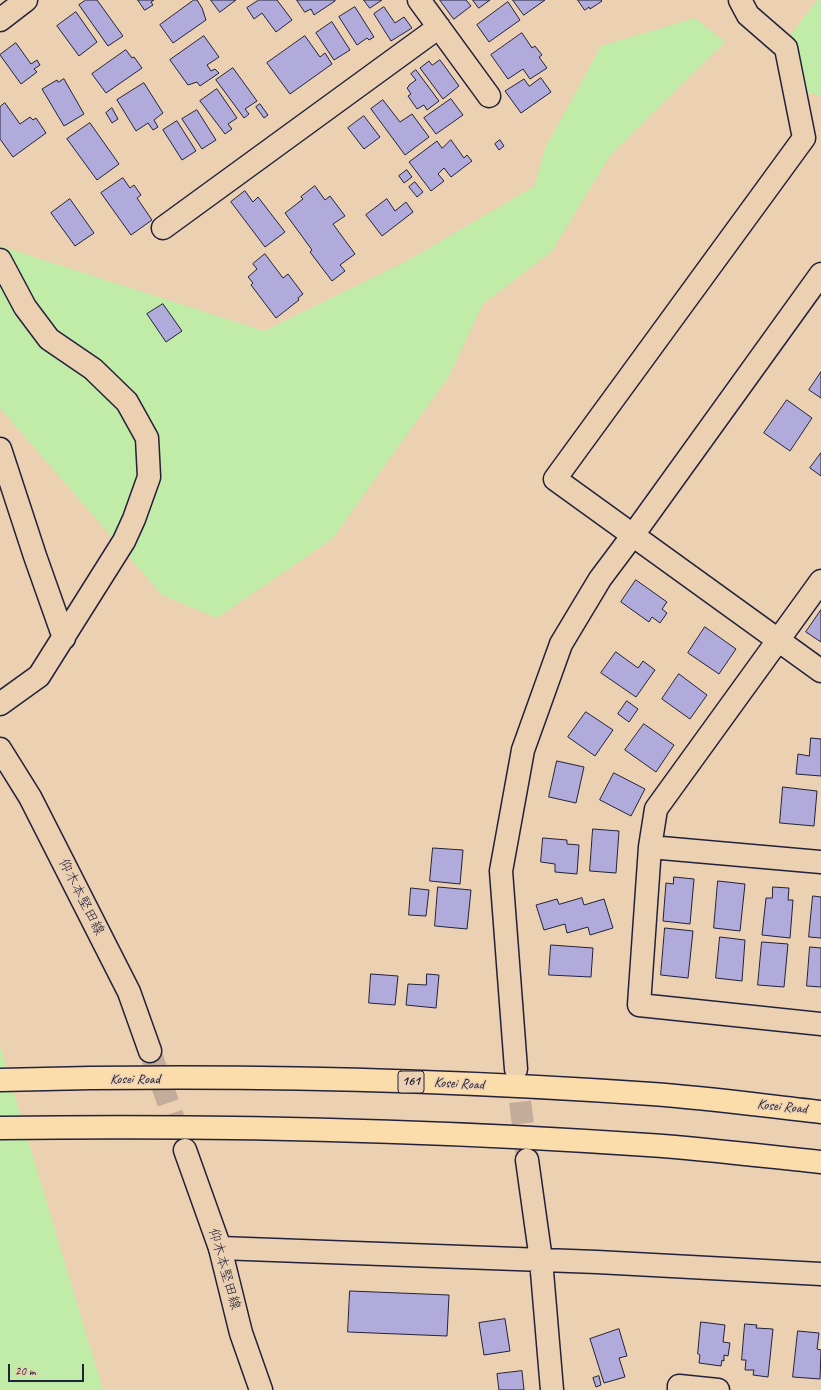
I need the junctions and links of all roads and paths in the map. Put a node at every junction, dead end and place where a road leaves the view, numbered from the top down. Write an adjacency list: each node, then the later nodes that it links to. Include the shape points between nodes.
1 (26, 0): 4 (street)
2 (419, 0): 5 (street)
3 (740, 0): 11 (street, via 748,15 786,48 804,138 555,479)
4 (0, 20)
5 (439, 27): 6 (street); 7 (street)
6 (489, 96)
7 (163, 228)
8 (0, 260): 13 (street, via 25,307 49,339 93,369 127,402 147,438 149,477 134,519 124,541)
9 (821, 274): 11 (street)
10 (0, 449): 13 (street)
11 (633, 536): 14 (street); 22 (street, via 600,579 561,644 523,750 501,872)
12 (821, 582): 14 (street)
13 (64, 638): 16 (street, via 39,676)
14 (778, 640): 15 (street); 18 (street, via 656,809)
15 (821, 671)
16 (0, 704)
17 (0, 748): 21 (street, 仰木本堅田線, via 30,797 129,992)
18 (650, 847): 19 (street); 20 (street, via 639,1005)
19 (821, 862)
20 (821, 1024)
21 (150, 1050)
22 (516, 1068)
23 (0, 1080): 24 (highway, Kosei Road / 161, via 259,1078 443,1083 654,1094)
24 (821, 1112)
25 (0, 1128): 28 (highway, via 259,1127 440,1133 650,1145)
26 (185, 1150): 29 (street, 仰木本堅田線)
27 (527, 1160): 30 (street)
28 (821, 1162)
29 (220, 1248): 30 (street); 32 (street, 仰木本堅田線, via 241,1333)
30 (540, 1260): 31 (street); 33 (street)
31 (821, 1274)
32 (261, 1390)
33 (552, 1390)
34 (679, 1390): 35 (street, via 679,1386)
35 (718, 1390)

